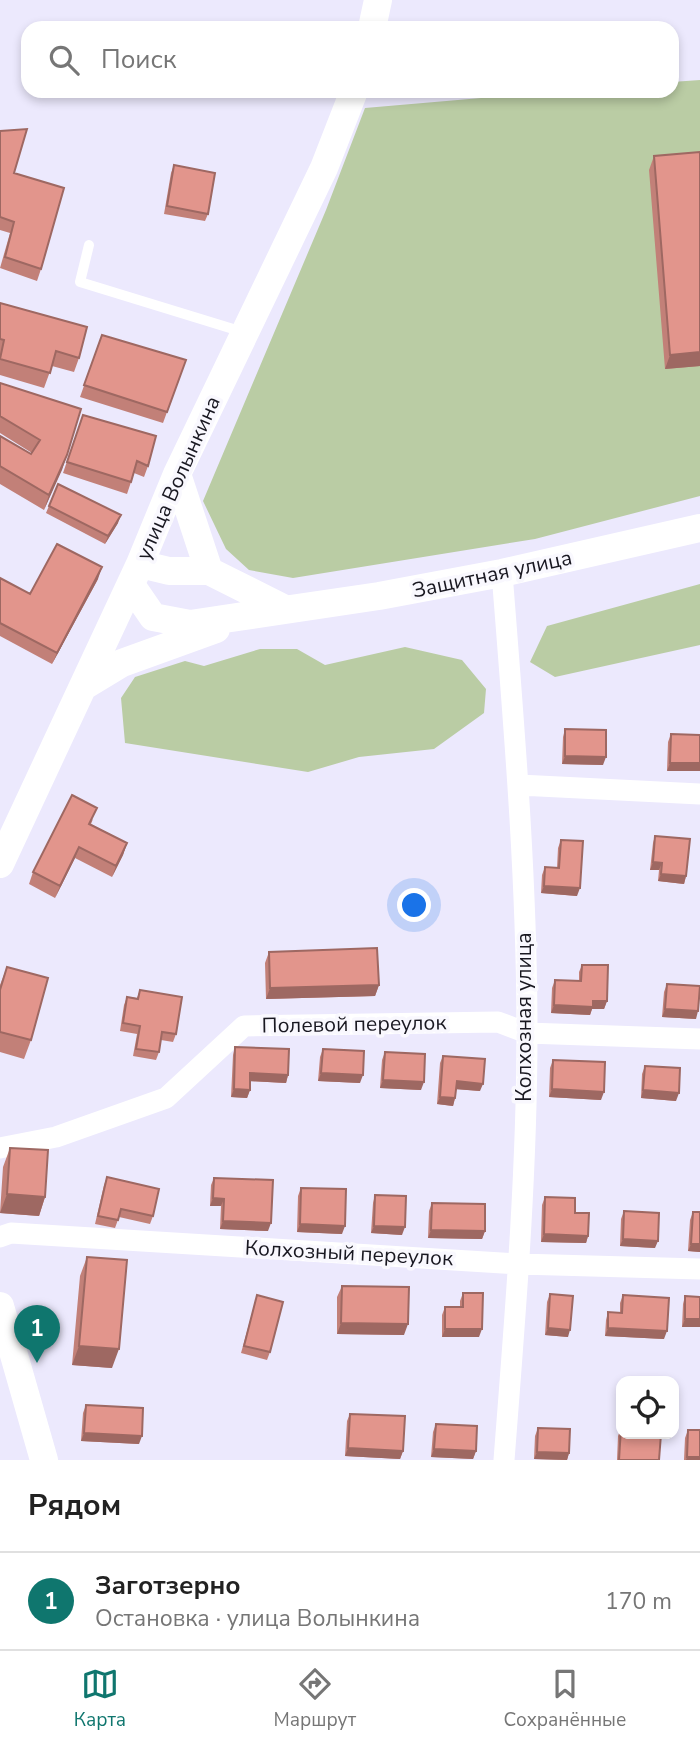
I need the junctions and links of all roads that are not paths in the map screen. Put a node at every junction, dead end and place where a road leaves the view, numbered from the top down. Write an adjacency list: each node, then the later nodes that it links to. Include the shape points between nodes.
1 (378, 0): 2 (street)
2 (374, 21)
3 (351, 98): 5 (street, улица Волынкина, via 324,168)
4 (89, 245): 5 (lane, via 80,282)
5 (245, 332): 6 (street, улица Волынкина)
6 (177, 474): 8 (street); 10 (street, улица Волынкина)
7 (700, 528): 9 (street, Защитная улица)
8 (209, 571): 10 (street); 11 (street)
9 (502, 573): 11 (street, Защитная улица); 13 (street, Колхозная улица)
10 (135, 574): 11 (street, via 153,617 190,624); 12 (street, улица Волынкина)
11 (283, 608): 12 (street, via 122,663)
12 (84, 686): 15 (street, улица Волынкина)
13 (519, 785): 14 (street); 16 (street, Колхозная улица)
14 (700, 794)
15 (0, 864)
16 (527, 1033): 17 (street, Полевой переулок); 18 (street, Полевой переулок, via 498,1022 244,1026 166,1097 56,1137); 20 (street, Колхозная улица)
17 (700, 1039)
18 (0, 1148)
19 (0, 1237): 20 (street, Колхозный переулок, via 11,1233)
20 (519, 1264): 21 (street, Колхозный переулок); 24 (street, Колхозная улица)
21 (700, 1269)
22 (0, 1306): 23 (street)
23 (44, 1460)
24 (504, 1460)

